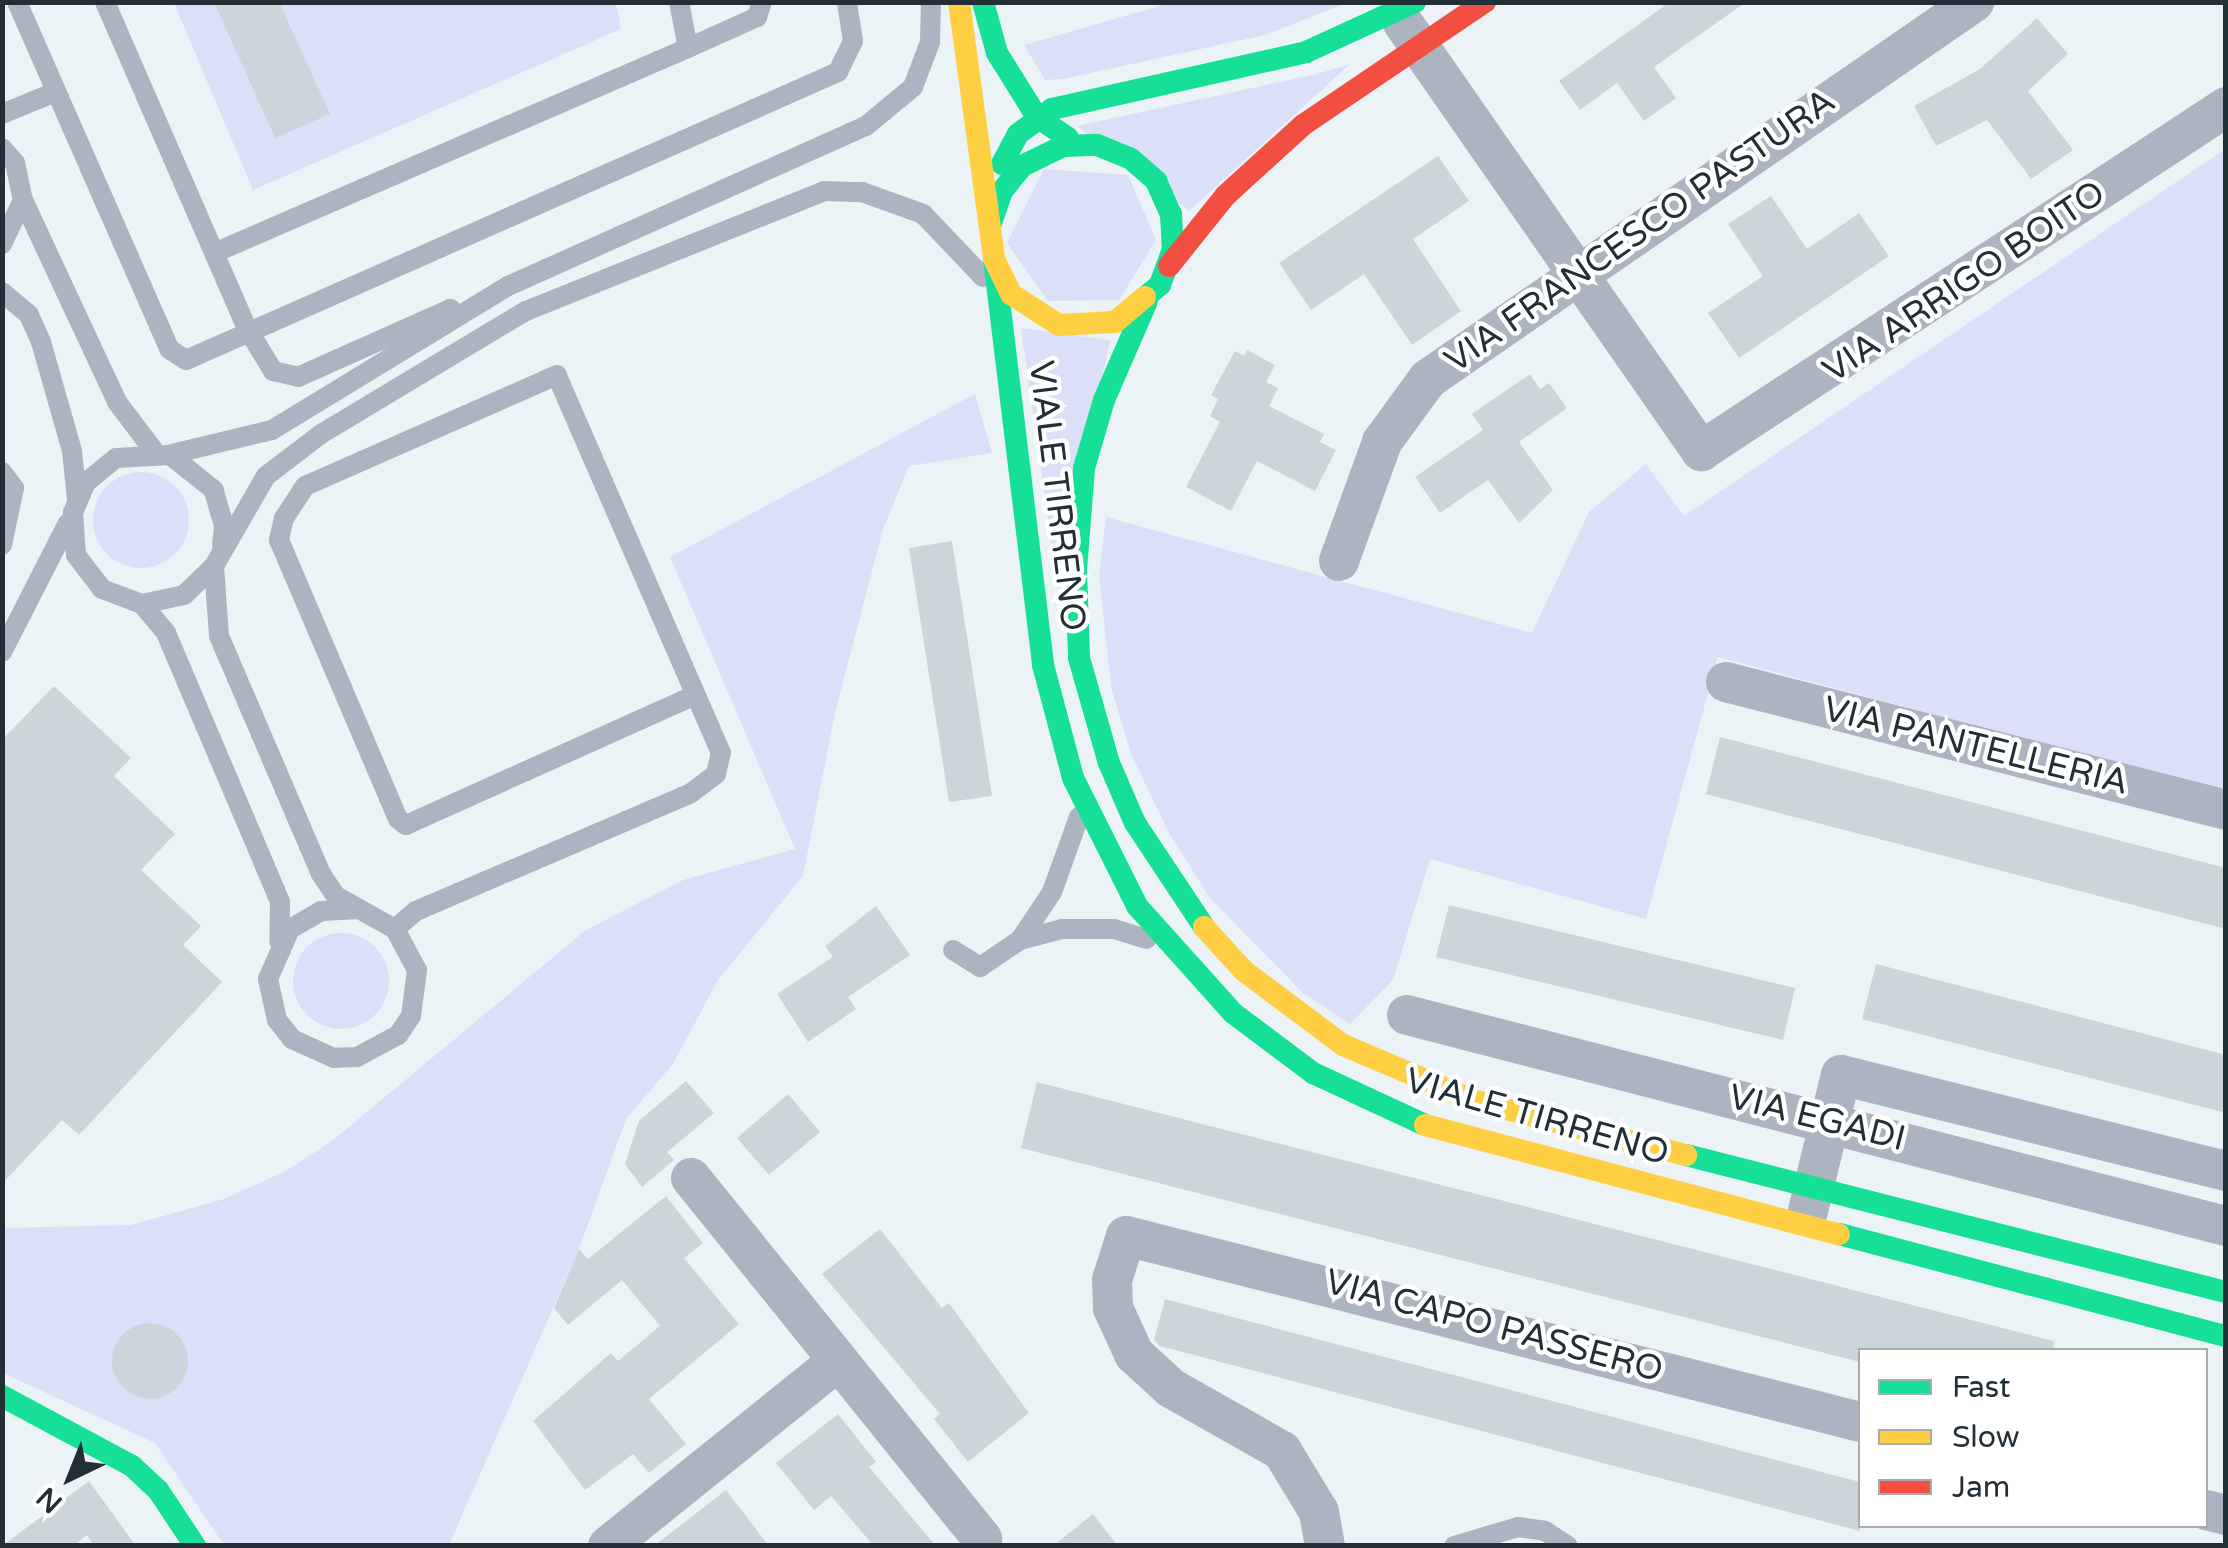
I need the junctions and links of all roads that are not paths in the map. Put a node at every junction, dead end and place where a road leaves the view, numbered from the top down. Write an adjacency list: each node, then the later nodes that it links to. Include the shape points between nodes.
1 (17, 2): 14 (lane)
2 (105, 2): 24 (lane)
3 (678, 2): 13 (lane)
4 (762, 2): 13 (lane, via 757,17)
5 (847, 2): 34 (lane, via 853,41 838,72)
6 (931, 2): 29 (lane, via 925,63 889,112)
7 (959, 2): 22 (street)
8 (983, 2): 17 (street, via 997,53)
9 (1485, 2): 12 (street)
10 (1974, 2): 28 (street, VIA FRANCESCO PASTURA)
11 (1406, 8): 12 (street); 17 (street, via 1306,52)
12 (1419, 47): 27 (street, via 1256,164); 28 (street)
13 (688, 48): 24 (lane)
14 (55, 92): 16 (lane); 34 (lane, via 168,349 186,360)
15 (2226, 107): 28 (street, VIA ARRIGO BOITO, via 1715,448 1701,451)
16 (2, 114)
17 (1037, 117): 19 (street); 22 (street, via 1007,150)
18 (2, 124): 20 (lane)
19 (1079, 144): 22 (street, via 1048,150 1022,166); 27 (street, via 1114,150 1156,182 1174,231)
20 (8, 155): 21 (lane)
21 (24, 200): 23 (lane); 36 (lane, via 116,402)
22 (994, 214): 25 (street)
23 (2, 244)
24 (214, 253): 34 (lane)
25 (994, 260): 30 (street, VIALE TIRRENO); 33 (street)
26 (969, 264): 30 (lane); 35 (lane, via 982,295 995,385); 39 (lane, via 944,232 902,204 844,188 799,200 526,311 321,434 266,476)
27 (1169, 266): 32 (street)
28 (1574, 274): 41 (street, VIA FRANCESCO PASTURA, via 1456,354 1401,411 1370,472)
29 (508, 286): 34 (lane, via 298,377 284,377 264,362); 36 (lane, via 272,430)
30 (997, 289): 33 (lane); 35 (street, VIALE TIRRENO)
31 (2, 292): 38 (lane, via 29,315 41,342 72,451)
32 (1147, 301): 33 (street, via 1115,322 1078,328); 47 (street, VIALE TIRRENO, via 1104,400 1079,509 1078,658)
33 (1025, 307)
34 (247, 328)
35 (1012, 425): 48 (street, VIALE TIRRENO, via 1043,665)
36 (162, 453): 38 (lane, via 100,468); 39 (lane, via 214,490)
37 (2, 472): 40 (lane, via 14,488 14,504)
38 (75, 505): 43 (lane, via 76,554 86,574 102,589); 44 (lane)
39 (222, 545): 42 (lane)
40 (2, 546)
41 (1340, 561)
42 (214, 566): 43 (lane, via 184,596); 50 (lane, via 219,636 320,874)
43 (142, 604): 53 (lane, via 166,633 280,902)
44 (2, 652)
45 (1726, 682): 49 (street, VIA PANTELLERIA)
46 (695, 695): 46 (lane, via 406,825 279,540 306,486 557,374); 51 (lane, via 721,754 716,774 690,793 416,911)
47 (1109, 764): 48 (street); 60 (street, VIALE TIRRENO, via 1135,822 1191,914 1244,971 1343,1045 1475,1101)
48 (1077, 789): 52 (lane, via 1068,858); 54 (street, VIALE TIRRENO, via 1127,889)
49 (2226, 810)
50 (356, 909): 51 (lane); 53 (lane, via 321,911)
51 (395, 929): 53 (lane, via 417,970 411,1016 398,1035 357,1058 312,1052 277,1020 268,979)
52 (1020, 940): 54 (lane, via 1089,927); 55 (lane, via 980,966)
53 (279, 943)
54 (1168, 946): 62 (street, VIALE TIRRENO, via 1270,1044 1343,1090 1412,1122)
55 (953, 950)
56 (1407, 1015): 57 (street, VIA EGADI)
57 (1830, 1120): 58 (street, via 1841,1075); 60 (street); 61 (street, VIA EGADI)
58 (2226, 1171)
59 (692, 1178): 65 (street)
60 (1814, 1187): 62 (street); 63 (street, VIALE TIRRENO)
61 (2226, 1226)
62 (1804, 1228): 64 (street, VIALE TIRRENO)
63 (2226, 1292)
64 (2226, 1336)
65 (838, 1360): 68 (street); 70 (street)
66 (2, 1396): 69 (street, via 132,1466 158,1490)
67 (1858, 1421): 71 (street, VIA CAPO PASSERO, via 1126,1236 1112,1280 1113,1308 1134,1354 1171,1388 1282,1451 1318,1512)
68 (982, 1539)
69 (195, 1546)
70 (608, 1546)
71 (1324, 1546)
72 (1454, 1546): 73 (lane, via 1518,1527)
73 (1568, 1546)

